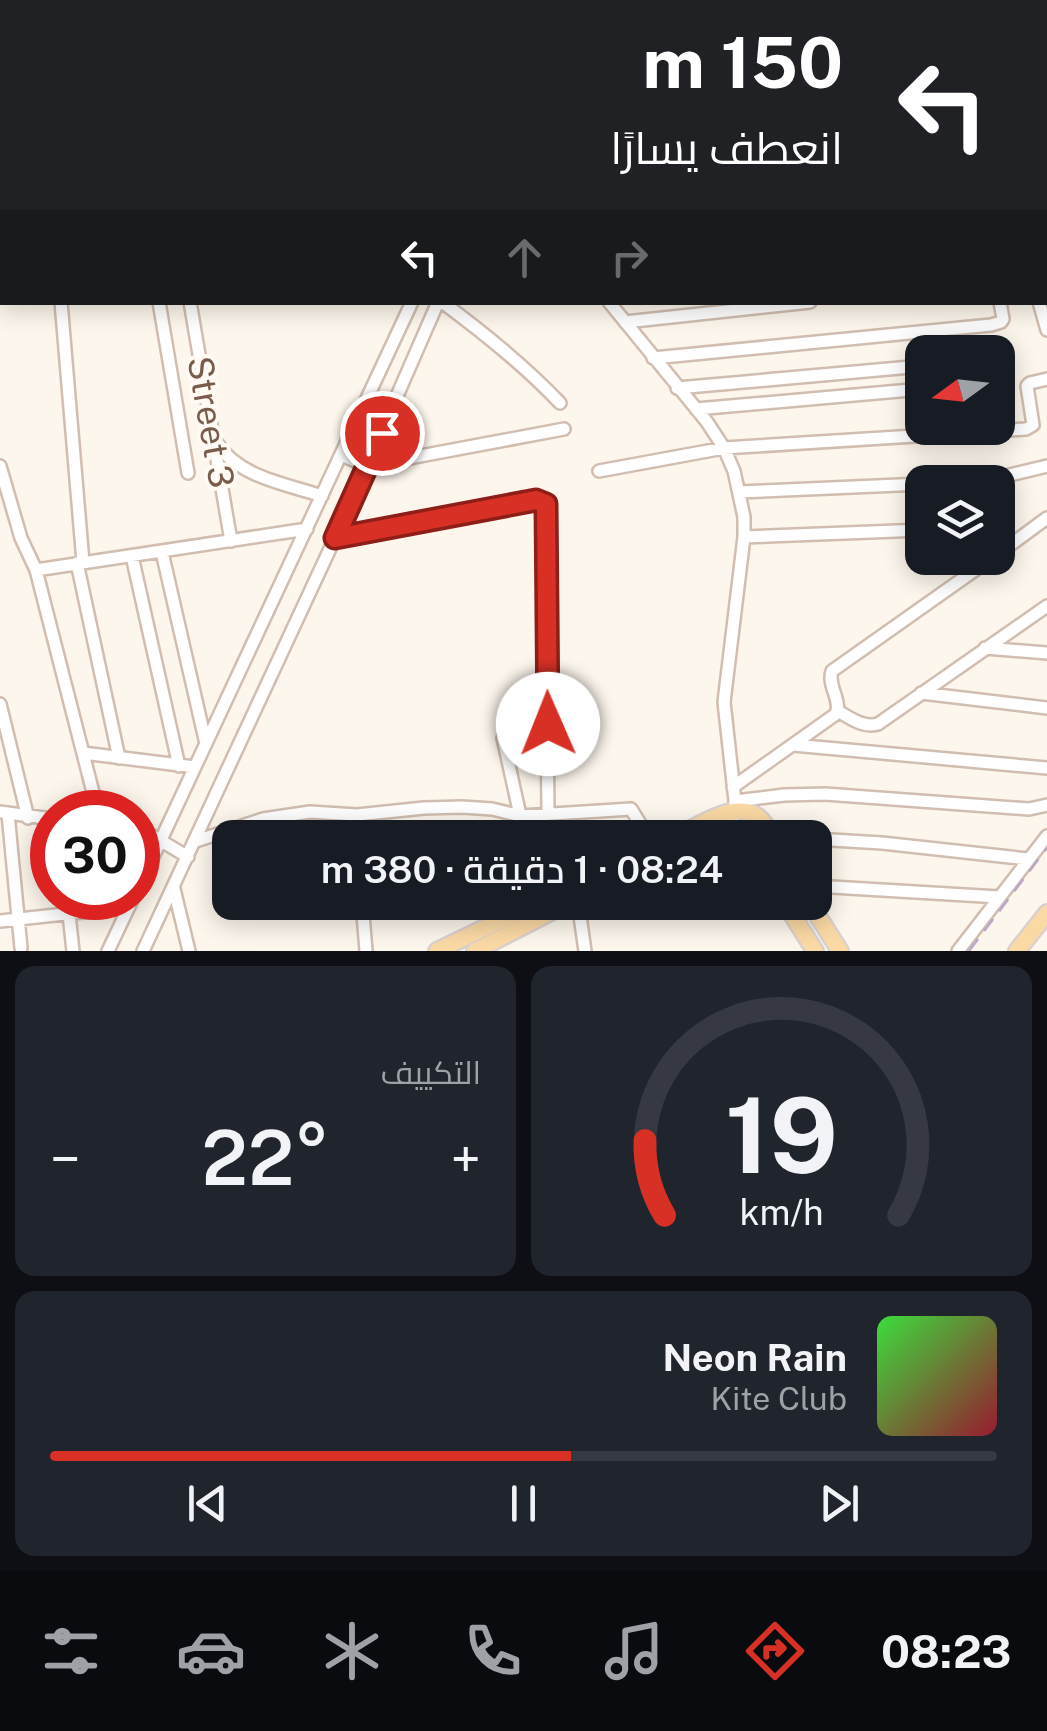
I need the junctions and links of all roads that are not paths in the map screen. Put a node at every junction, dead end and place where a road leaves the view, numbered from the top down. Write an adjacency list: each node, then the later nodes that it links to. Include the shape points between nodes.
1 (61, 305): 42 (street)
2 (160, 305): 28 (street)
3 (191, 305): 21 (street, Street 3)
4 (411, 305): 23 (street)
5 (439, 305): 25 (street)
6 (444, 305): 18 (street)
7 (611, 305): 11 (street)
8 (782, 305): 11 (street)
9 (1001, 305): 13 (street, via 1003,319 991,325)
10 (1040, 305): 12 (street)
11 (625, 322): 13 (street)
12 (1047, 330)
13 (653, 358): 16 (street)
14 (905, 368): 16 (street)
15 (1047, 379): 22 (street, via 1027,386 1033,425 1026,428)
16 (677, 388): 19 (street)
17 (905, 391): 19 (street)
18 (560, 403)
19 (696, 409): 22 (street)
20 (564, 429): 25 (street)
21 (214, 433): 32 (street, via 228,458 246,470); 39 (street, Street 3)
22 (724, 448): 27 (street); 31 (street)
23 (340, 456): 25 (street); 32 (street)
24 (0, 466): 43 (street)
25 (367, 466): 37 (street)
26 (1047, 466): 29 (street)
27 (600, 471)
28 (188, 473)
29 (1015, 474)
30 (905, 485): 31 (street)
31 (740, 492): 36 (street)
32 (322, 496): 34 (street)
33 (1047, 518): 38 (street)
34 (307, 530): 39 (street); 53 (street)
35 (905, 531): 36 (street)
36 (744, 537): 60 (street, via 724,702)
37 (335, 538): 64 (street, via 536,500 546,504); 76 (street)
38 (1015, 540)
39 (232, 541): 40 (street)
40 (162, 552): 41 (street); 53 (street)
41 (132, 556): 42 (street); 57 (street)
42 (80, 563): 43 (street); 56 (street)
43 (36, 570): 55 (street)
44 (965, 575): 51 (street, via 832,671)
45 (1045, 609): 46 (street)
46 (984, 648): 47 (street); 48 (street)
47 (1047, 653)
48 (921, 692): 50 (street); 51 (street, via 873,726)
49 (0, 704): 67 (street)
50 (1047, 708)
51 (838, 710): 54 (street)
52 (504, 738): 66 (street)
53 (206, 744): 58 (street)
54 (794, 745): 59 (street); 60 (street)
55 (82, 753): 56 (street); 61 (street)
56 (120, 758): 57 (street)
57 (179, 766): 58 (street)
58 (196, 767): 75 (street)
59 (1047, 768)
60 (733, 786): 68 (street)
61 (92, 790)
62 (1047, 805): 68 (street, via 1028,810 784,795)
63 (4, 813): 67 (street); 84 (street)
64 (548, 814): 66 (street); 71 (street, via 631,810)
65 (357, 815): 66 (street, via 462,807); 69 (street); 76 (street, via 290,814)
66 (521, 816): 70 (street)
67 (28, 818)
68 (736, 818): 72 (main road, via 748,811)
69 (357, 820)
70 (522, 820)
71 (639, 820)
72 (761, 820)
73 (1047, 836): 78 (street)
74 (832, 839): 78 (street)
75 (161, 840): 77 (street)
76 (196, 841): 77 (street)
77 (188, 857): 80 (street)
78 (1028, 859): 81 (street)
79 (832, 887): 81 (street)
80 (174, 889): 98 (street); 99 (street)
81 (999, 897): 106 (street)
82 (1047, 913): 107 (main road)
83 (30, 918): 84 (street)
84 (18, 919): 93 (street); 95 (street)
85 (69, 920): 96 (street)
86 (123, 920): 97 (street)
87 (363, 920): 100 (street)
88 (512, 920): 94 (main road)
89 (525, 920): 94 (main road)
90 (578, 920): 103 (street)
91 (796, 920): 104 (main road)
92 (821, 920): 105 (main road)
93 (0, 921)
94 (498, 930): 101 (main road); 102 (main road)
95 (21, 948)
96 (73, 951)
97 (108, 951)
98 (143, 951)
99 (189, 951)
100 (366, 951)
101 (437, 951)
102 (475, 951)
103 (585, 951)
104 (816, 951)
105 (840, 951)
106 (958, 951)
107 (1017, 951)

